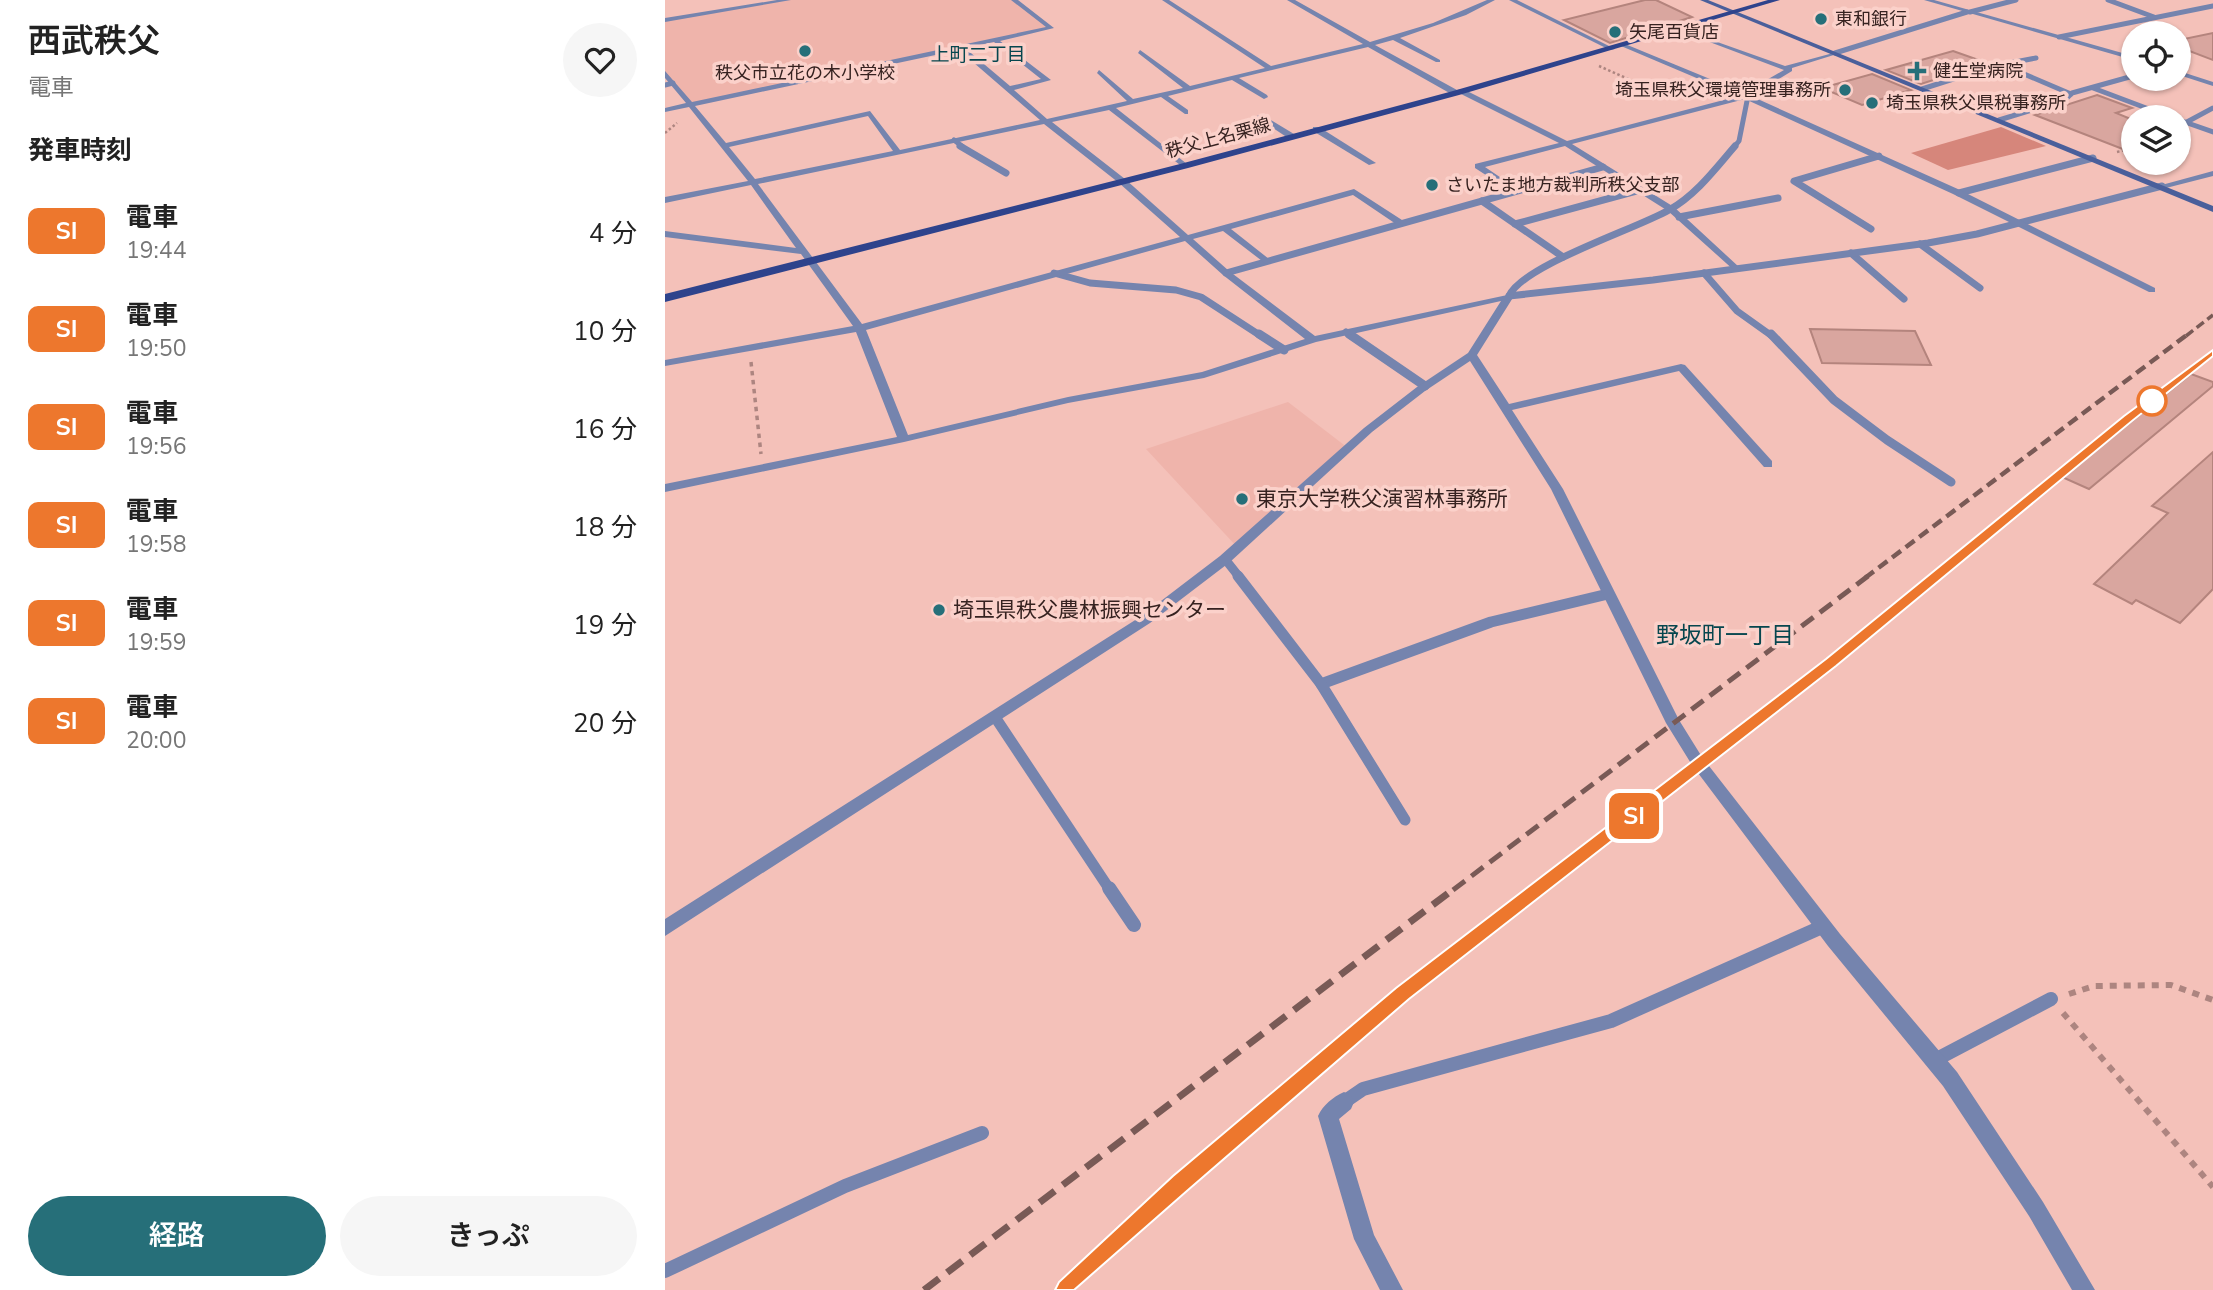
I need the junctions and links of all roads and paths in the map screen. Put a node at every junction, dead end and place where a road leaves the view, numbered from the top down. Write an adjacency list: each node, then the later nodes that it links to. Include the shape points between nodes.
1 (788, 0): 16 (street)
2 (1014, 0): 20 (street, via 1051,28)
3 (1165, 0): 31 (street)
4 (1290, 0): 21 (street)
5 (1492, 0): 18 (street)
6 (1512, 0): 22 (street)
7 (1703, 0): 14 (street)
8 (1776, 0): 14 (main road, 秩父上名栗線)
9 (1927, 0): 13 (street)
10 (2016, 0): 13 (lane)
11 (2108, 0): 15 (lane)
12 (2213, 6): 15 (lane)
13 (1969, 12): 19 (street); 25 (lane)
14 (1733, 13): 17 (main road, 秩父上名栗線); 25 (street)
15 (2156, 17): 19 (lane)
16 (665, 20)
17 (1678, 28): 22 (main road, 秩父上名栗線); 32 (street)
18 (1393, 37): 21 (street); 29 (street)
19 (2059, 37): 26 (street)
20 (995, 40): 23 (street); 41 (street, via 1047,80)
21 (1369, 44): 31 (street); 44 (street)
22 (1617, 47): 27 (main road, 秩父上名栗線); 47 (street)
23 (961, 48): 41 (street); 50 (street)
24 (1140, 52): 42 (street)
25 (1835, 53): 32 (street); 43 (street)
26 (2121, 55)
27 (1580, 57): 44 (main road, 秩父上名栗線); 55 (path)
28 (2036, 58): 30 (lane)
29 (1438, 61)
30 (2002, 65): 43 (lane); 45 (lane)
31 (1270, 68): 36 (street)
32 (1786, 68): 47 (street, via 1790,69)
33 (1099, 72): 49 (street)
34 (665, 73): 38 (street)
35 (2191, 77): 39 (street)
36 (1233, 78): 42 (street); 48 (street)
37 (2121, 80): 40 (lane)
38 (669, 84): 50 (street)
39 (2213, 84)
40 (2093, 88): 45 (lane); 51 (lane)
41 (1007, 89): 60 (street)
42 (1189, 89): 46 (street)
43 (1922, 89): 59 (street)
44 (1458, 92): 62 (main road, 秩父上名栗線); 66 (street)
45 (2071, 94): 59 (lane, via 2065,100)
46 (1163, 95): 49 (street); 56 (street)
47 (1748, 96): 55 (street); 71 (street); 87 (lane, via 1739,141 1710,176)
48 (1264, 97)
49 (1132, 102): 52 (street)
50 (691, 105): 54 (street); 67 (street)
51 (2138, 105)
52 (1110, 107): 60 (street); 74 (street)
53 (2213, 108): 58 (lane)
54 (665, 110)
55 (1697, 110): 66 (street)
56 (1185, 112)
57 (1261, 116): 64 (street)
58 (2191, 117)
59 (1999, 120): 72 (street)
60 (1045, 121): 65 (street); 78 (street)
61 (2191, 124): 63 (lane)
62 (1316, 129): 64 (main road, 秩父上名栗線); 73 (street)
63 (2213, 132)
64 (1291, 136): 74 (main road, 秩父上名栗線)
65 (954, 140): 68 (street); 76 (lane)
66 (1563, 142): 75 (street); 81 (street, via 1478,166)
67 (724, 146): 68 (street, via 870,113); 79 (street)
68 (897, 152): 79 (street)
69 (2121, 152): 70 (path)
70 (2116, 153)
71 (1878, 156): 83 (street); 94 (lane, via 1794,181)
72 (2093, 159): 80 (street); 83 (lane)
73 (1372, 163)
74 (1184, 166): 78 (main road, 秩父上名栗線)
75 (1604, 167): 81 (lane); 82 (street)
76 (1006, 173)
77 (2213, 173): 80 (street)
78 (1122, 181): 96 (street); 101 (main road, 秩父上名栗線)
79 (753, 182): 85 (street); 98 (street)
80 (2162, 186): 88 (street); 91 (lane)
81 (1515, 190): 86 (lane)
82 (1640, 190): 87 (street); 92 (lane)
83 (1959, 193): 91 (street)
84 (1778, 198): 89 (lane)
85 (665, 200)
86 (1482, 201): 90 (lane); 92 (lane)
87 (1671, 209): 89 (street); 100 (lane)
88 (2213, 209)
89 (1679, 216): 103 (street)
90 (1398, 222): 93 (street, via 1354,192); 102 (lane)
91 (2023, 222): 97 (lane); 108 (street)
92 (1515, 224): 100 (lane)
93 (1224, 227): 96 (street); 102 (street)
94 (1871, 229)
95 (665, 234): 98 (street)
96 (1185, 237): 104 (street); 105 (street)
97 (1920, 244): 99 (lane); 107 (lane)
98 (802, 251): 101 (street)
99 (1851, 253): 103 (lane); 111 (lane)
100 (1563, 257): 109 (lane, via 1513,287)
101 (809, 261): 110 (main road, 秩父上名栗線); 112 (street)
102 (1266, 261): 105 (lane)
103 (1736, 269): 106 (lane)
104 (1054, 273): 112 (street); 116 (lane, via 1090,283 1176,290 1201,297)
105 (1226, 273): 114 (street)
106 (1704, 273): 109 (lane); 124 (lane, via 1737,311 1766,329 1834,400)
107 (1980, 288)
108 (2152, 290)
109 (1509, 296): 113 (street); 117 (street)
110 (665, 298)
111 (1904, 299)
112 (860, 328): 115 (street); 121 (street)
113 (1346, 332): 114 (street); 119 (lane)
114 (1313, 340): 116 (street)
115 (749, 347): 118 (street); 123 (path)
116 (1284, 350): 121 (street, via 1204,375 1068,400)
117 (1472, 355): 119 (street); 120 (street)
118 (665, 363)
119 (1425, 386): 126 (street, via 1368,430)
120 (1507, 408): 122 (street, via 1681,367); 127 (street, via 1557,489)
121 (904, 439): 123 (street)
122 (1768, 464)
123 (762, 468): 125 (street)
124 (1951, 482)
125 (665, 488)
126 (1225, 559): 128 (lane); 129 (street, via 1145,620)
127 (1608, 594): 128 (lane, via 1491,622); 132 (street, via 1697,761)
128 (1321, 684): 130 (lane)
129 (996, 717): 131 (lane); 133 (street)
130 (1405, 820)
131 (1134, 925)
132 (1823, 926): 136 (street); 137 (lane, via 1611,1021 1363,1089)
133 (665, 928)
134 (2051, 999): 135 (path, via 2094,986 2171,985); 136 (lane); 139 (path)
135 (2213, 1000)
136 (1935, 1060): 142 (street, via 2036,1209)
137 (1344, 1102): 141 (street, via 1328,1116 1366,1239)
138 (982, 1133): 140 (lane, via 845,1186)
139 (2213, 1187)
140 (665, 1271)
141 (1392, 1290)
142 (2084, 1290)

